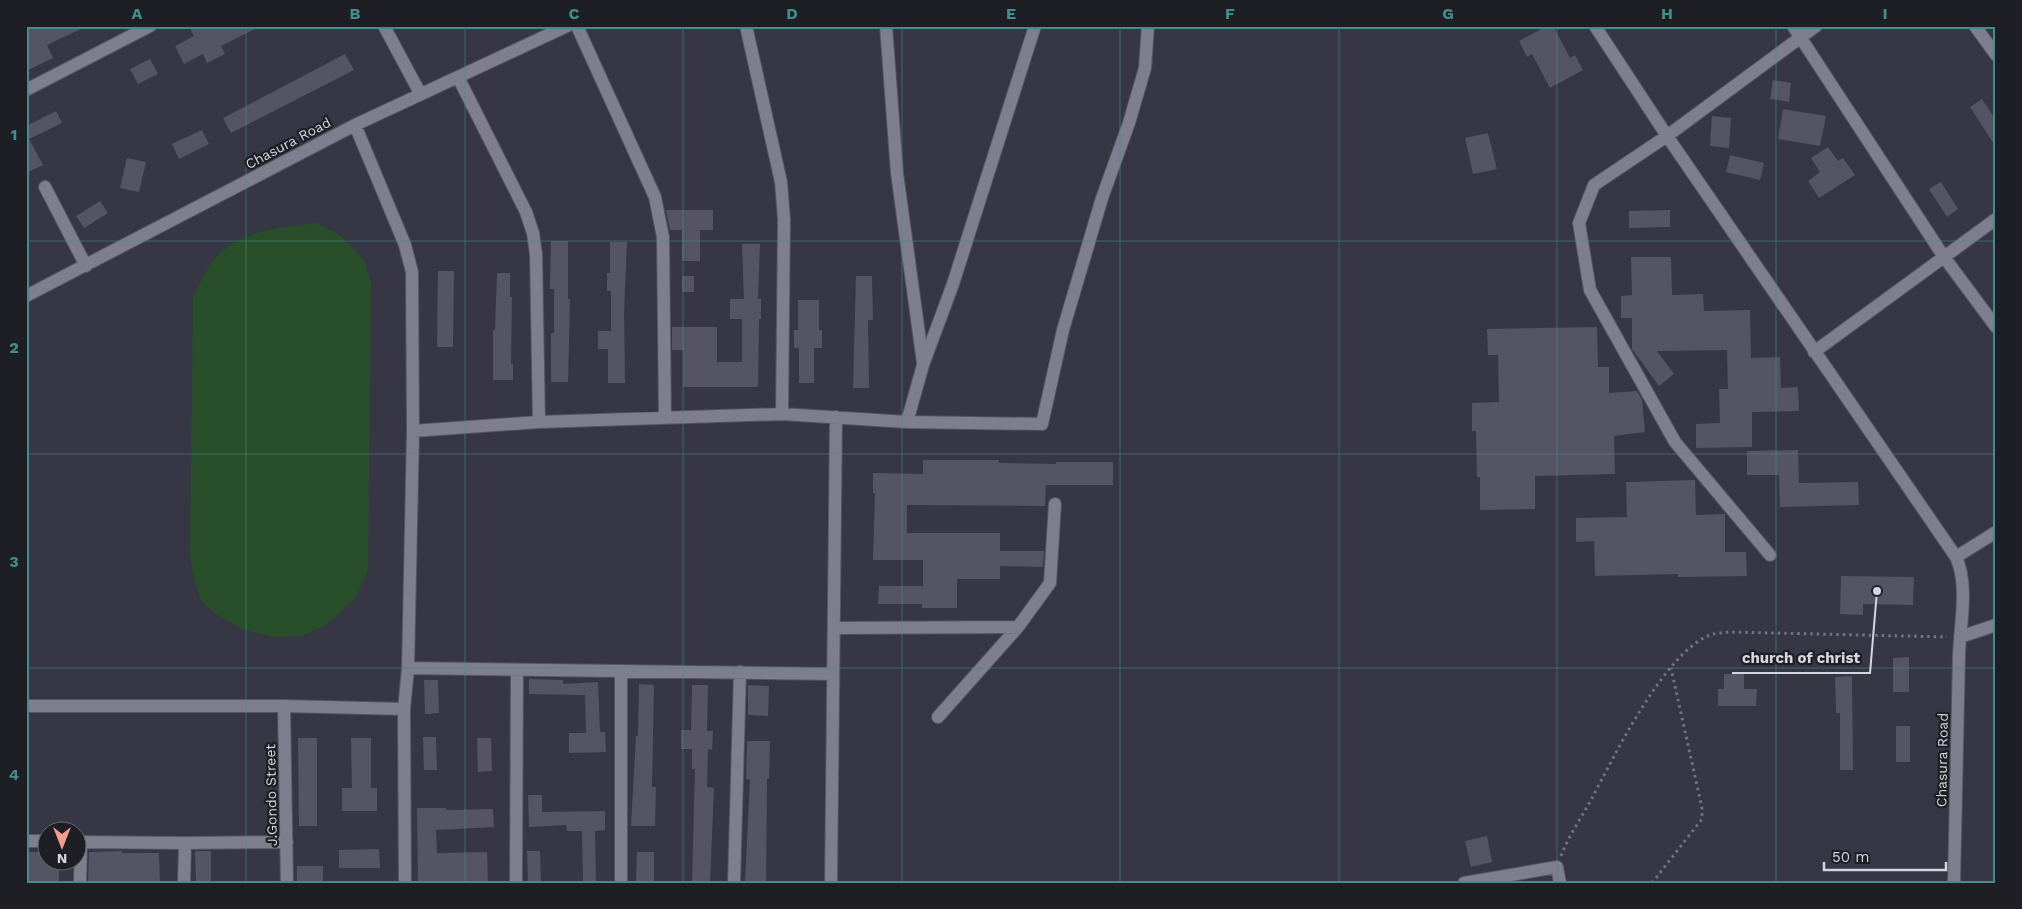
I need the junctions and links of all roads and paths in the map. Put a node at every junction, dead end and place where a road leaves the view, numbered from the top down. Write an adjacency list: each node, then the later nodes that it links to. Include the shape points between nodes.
1 (150, 26): 15 (street)
2 (384, 26): 16 (street)
3 (567, 26): 14 (street, Chasura Road)
4 (577, 26): 29 (street, via 655,197 660,219 663,237)
5 (746, 26): 27 (street, via 781,182 784,219)
6 (886, 26): 26 (street, via 897,173)
7 (1035, 26): 26 (street, via 953,284)
8 (1148, 26): 31 (street, via 1145,68 1063,330 1042,424)
9 (1595, 26): 18 (street, Chasura Road)
10 (1816, 26): 12 (street)
11 (1975, 26): 13 (street)
12 (1797, 32): 18 (street); 21 (street)
13 (1996, 56)
14 (458, 77): 16 (street, Chasura Road); 30 (street, via 526,212 533,233)
15 (26, 90)
16 (420, 93): 17 (street, Chasura Road)
17 (355, 125): 22 (street, Chasura Road); 32 (street, via 405,246 412,272)
18 (1667, 136): 25 (street, Chasura Road); 35 (street, via 1594,185 1579,224 1590,290 1675,442)
19 (45, 187): 22 (street)
20 (1996, 219): 21 (street)
21 (1944, 257): 24 (street); 25 (street)
22 (86, 266): 23 (street, Chasura Road)
23 (26, 296)
24 (1996, 328)
25 (1814, 352): 36 (street, Chasura Road)
26 (923, 365): 31 (street)
27 (782, 414): 28 (street); 29 (street)
28 (836, 417): 31 (street); 39 (street)
29 (665, 418): 30 (street)
30 (539, 422): 32 (street)
31 (907, 422)
32 (413, 431): 42 (street)
33 (1056, 504): 38 (street, via 1050,583)
34 (1996, 532): 36 (street)
35 (1770, 555)
36 (1956, 557): 40 (street, Chasura Road, via 1963,580)
37 (1996, 625): 40 (street)
38 (1018, 627): 39 (street); 50 (street)
39 (834, 628): 46 (street)
40 (1960, 637): 41 (path, via 1729,632 1710,635); 65 (street, Chasura Road)
41 (1670, 667): 54 (path, via 1613,756); 64 (path, via 1702,819)
42 (408, 668): 43 (street); 49 (street)
43 (517, 670): 44 (street); 58 (street)
44 (621, 671): 45 (street); 59 (street)
45 (740, 672): 46 (street); 60 (street)
46 (833, 674): 61 (street)
47 (26, 706): 48 (street)
48 (284, 706): 49 (street); 52 (street, J.Gondo Street)
49 (404, 709): 57 (street)
50 (938, 717)
51 (88, 842): 53 (street)
52 (287, 842): 53 (street); 56 (street, J.Gondo Street)
53 (184, 843): 55 (street)
54 (1557, 866): 62 (street); 63 (street)
55 (184, 883)
56 (287, 883)
57 (405, 883)
58 (516, 883)
59 (621, 883)
60 (734, 883)
61 (831, 883)
62 (1464, 883)
63 (1560, 883)
64 (1652, 883)
65 (1954, 883)

